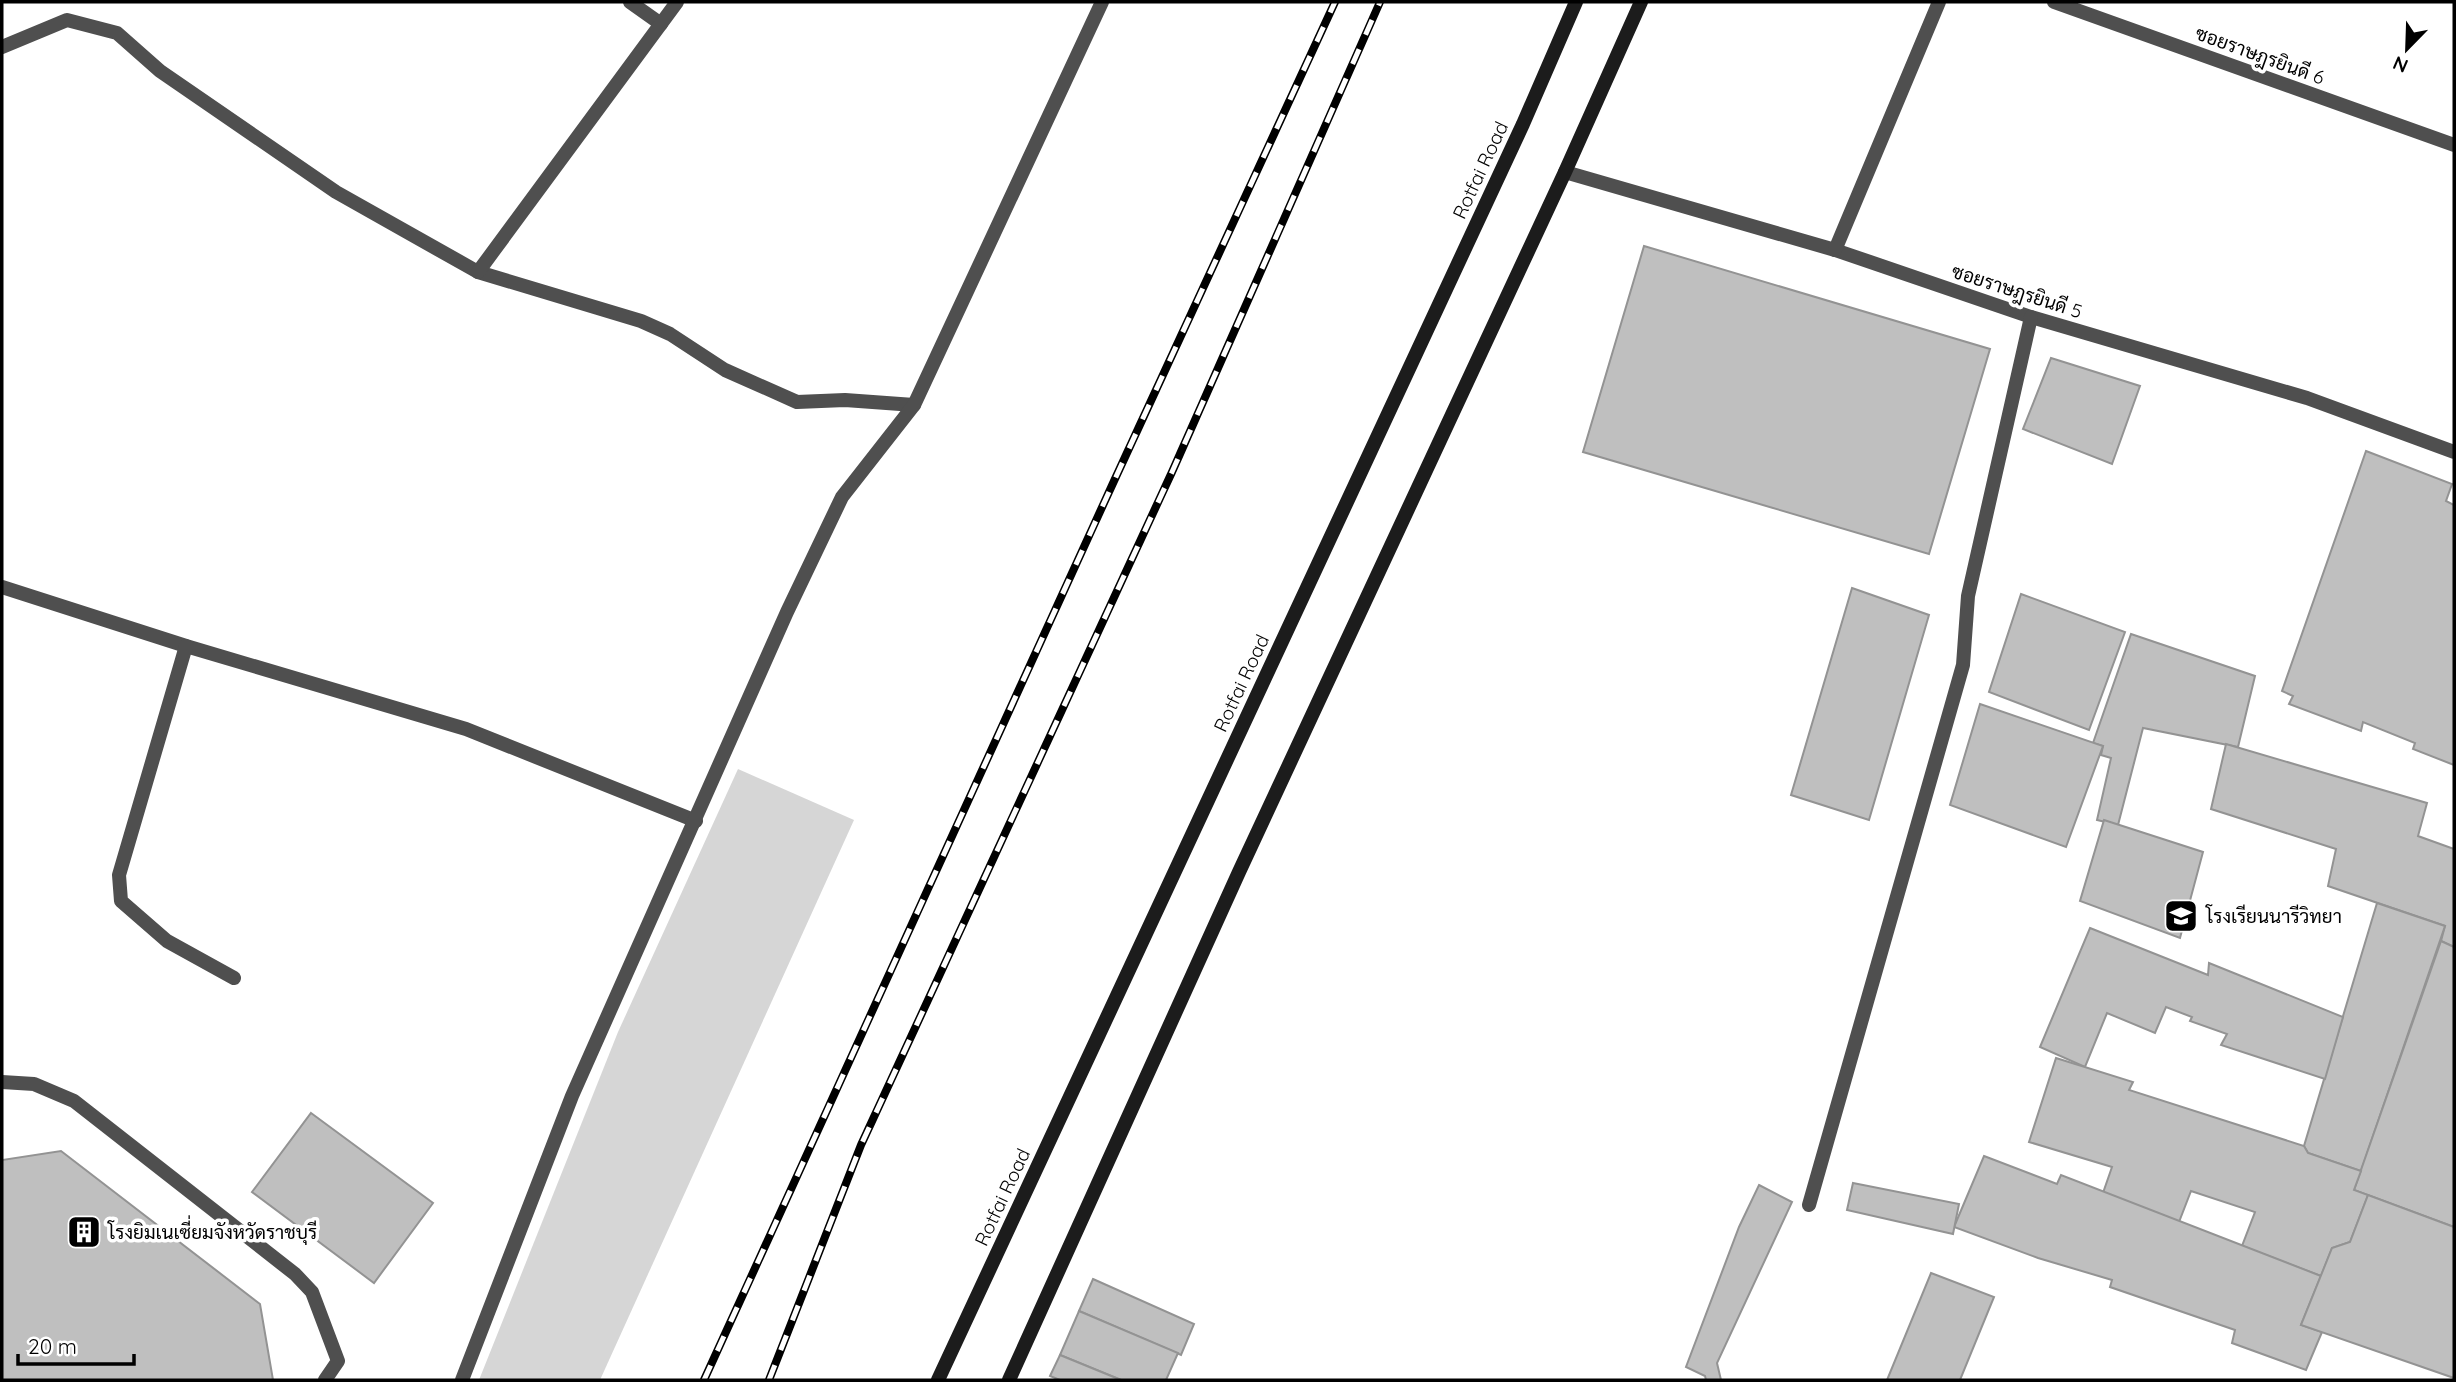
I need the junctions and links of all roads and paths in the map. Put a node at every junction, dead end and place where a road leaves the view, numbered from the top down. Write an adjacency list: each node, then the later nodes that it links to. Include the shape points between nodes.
1 (630, 2): 8 (street)
2 (677, 2): 8 (street)
3 (1102, 2): 15 (street)
4 (1576, 2): 25 (street, Rotfai Road)
5 (1641, 2): 11 (street)
6 (1940, 2): 12 (street)
7 (2054, 2): 10 (street, ซอยราษฎรยินดี 6)
8 (661, 23): 13 (street)
9 (2, 47): 13 (street, via 67,20 117,33 160,71 336,192)
10 (2454, 145)
11 (1565, 172): 12 (street, ซอยราษฎรยินดี 5); 26 (street)
12 (1835, 250): 14 (street, ซอยราษฎรยินดี 5)
13 (478, 272): 15 (street, via 640,321 670,334 725,370 797,402)
14 (2031, 317): 16 (street, ซอยราษฎรยินดี 5, via 2307,398); 22 (street, via 1968,596 1963,665)
15 (914, 405): 19 (street, via 842,497)
16 (2454, 452)
17 (2, 587): 18 (street)
18 (186, 646): 19 (street, via 466,729); 20 (street, via 119,875 121,901 167,940)
19 (696, 821): 24 (street, via 572,1096)
20 (234, 978)
21 (2, 1082): 23 (street, via 34,1084 74,1101 295,1274 312,1292 338,1361)
22 (1809, 1205)
23 (325, 1380)
24 (462, 1380)
25 (938, 1380)
26 (1009, 1380)

